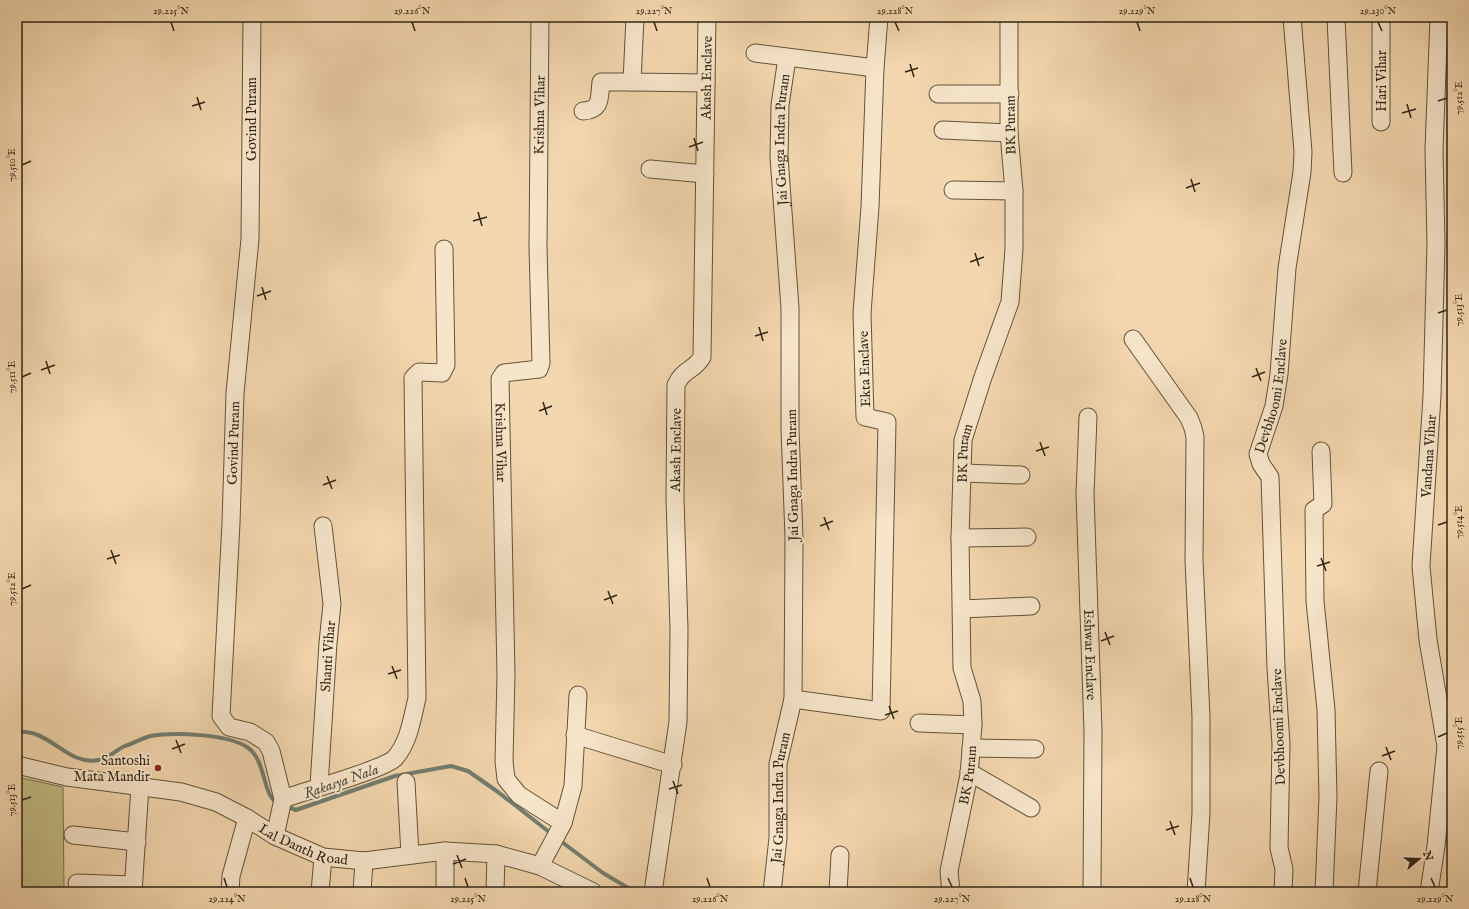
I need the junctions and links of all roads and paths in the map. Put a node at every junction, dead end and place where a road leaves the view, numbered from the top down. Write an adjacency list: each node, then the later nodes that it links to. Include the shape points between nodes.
1 (252, 17): 52 (street, Govind Puram, via 250,239 235,393 221,716 229,727 250,732 266,742 271,751)
2 (540, 17): 55 (street, Krishna Vihar, via 538,247 541,363 539,369 504,373 500,379 506,675 504,761 506,779 519,795)
3 (635, 17): 14 (street)
4 (707, 17): 15 (street, Akash Enclave)
5 (879, 17): 13 (street, Ekta Enclave)
6 (1009, 17): 17 (street, BK Puram)
7 (1292, 17): 80 (street, Devbhoomi Enclave, via 1302,172 1287,268 1274,406 1258,454 1270,477 1281,744 1279,848 1284,869)
8 (1336, 17): 23 (street)
9 (1381, 17): 19 (street, Hari Vihar)
10 (1439, 17): 83 (street, Vandana Vihar, via 1434,150 1436,244 1432,396 1422,566 1428,640 1446,746)
11 (755, 53): 12 (street)
12 (787, 58): 13 (street); 39 (street, Jai Gnaga Indra Puram, via 780,105 779,157 790,308 790,429 794,546)
13 (874, 68): 39 (street, Ekta Enclave, via 870,206 862,336 865,417 887,422 881,711)
14 (632, 82): 15 (street); 18 (street, via 602,82 597,107 593,111)
15 (706, 83): 24 (street, Akash Enclave)
16 (938, 94): 17 (street)
17 (1010, 94): 21 (street, BK Puram)
18 (583, 111)
19 (1381, 122)
20 (943, 130): 21 (street)
21 (1009, 133): 26 (street, BK Puram)
22 (650, 169): 24 (street)
23 (1343, 173)
24 (704, 174): 45 (street, Akash Enclave, via 702,357 697,365 680,376 676,385 675,498 679,629 678,722)
25 (953, 190): 26 (street)
26 (1014, 191): 31 (street, BK Puram, via 1014,249 1010,302 964,440)
27 (444, 249): 51 (street, via 446,365 442,372 419,372 413,378 417,698 410,729 394,759 374,769)
28 (1133, 339): 79 (street, via 1189,418 1195,437 1194,560 1201,717 1201,813)
29 (1088, 417): 78 (street, Eshwar Enclave, via 1085,494 1092,731)
30 (1321, 451): 81 (street, via 1323,504 1314,510 1315,601 1326,710 1328,797)
31 (962, 473): 32 (street); 35 (street, BK Puram)
32 (1021, 474)
33 (323, 526): 51 (street, Shanti Vihar, via 332,604)
34 (1027, 537): 35 (street)
35 (960, 538): 37 (street, BK Puram)
36 (1031, 606): 37 (street)
37 (962, 610): 41 (street, BK Puram, via 962,668 972,701)
38 (578, 695): 42 (street)
39 (793, 699): 75 (street, Jai Gnaga Indra Puram, via 778,764 778,838)
40 (919, 723): 41 (street)
41 (973, 725): 43 (street, BK Puram)
42 (575, 735): 45 (street); 55 (street, via 573,786)
43 (971, 748): 44 (street); 48 (street, BK Puram)
44 (1035, 749)
45 (673, 765): 74 (street, Akash Enclave)
46 (17, 766): 50 (street, Lal Danth Road, via 67,777)
47 (1379, 771): 82 (street)
48 (969, 772): 53 (street); 77 (street, BK Puram, via 949,871)
49 (406, 782): 60 (street)
50 (140, 786): 54 (street, Lal Danth Road, via 181,792 216,802); 58 (street)
51 (319, 786): 52 (street)
52 (282, 807): 57 (street, Govind Puram)
53 (1031, 808)
54 (247, 818): 57 (street, Lal Danth Road); 68 (street, via 231,876)
55 (559, 831): 65 (street)
56 (73, 835): 58 (street)
57 (275, 836): 63 (street, Lal Danth Road)
58 (137, 842): 67 (street)
59 (445, 851): 60 (street, Lal Danth Road); 61 (street, Lal Danth Road); 71 (street)
60 (410, 854): 64 (street, Lal Danth Road)
61 (496, 854): 65 (street, Lal Danth Road); 72 (street)
62 (840, 855): 76 (street)
63 (323, 857): 64 (street, Lal Danth Road); 69 (street)
64 (364, 861): 70 (street)
65 (540, 866): 73 (street, Lal Danth Road)
66 (77, 883): 67 (street)
67 (133, 889)
68 (230, 892)
69 (320, 892)
70 (362, 892)
71 (445, 892)
72 (495, 892)
73 (593, 892)
74 (653, 892)
75 (772, 892)
76 (838, 892)
77 (951, 892)
78 (1092, 892)
79 (1196, 892)
80 (1283, 892)
81 (1324, 892)
82 (1367, 892)
83 (1429, 892)

